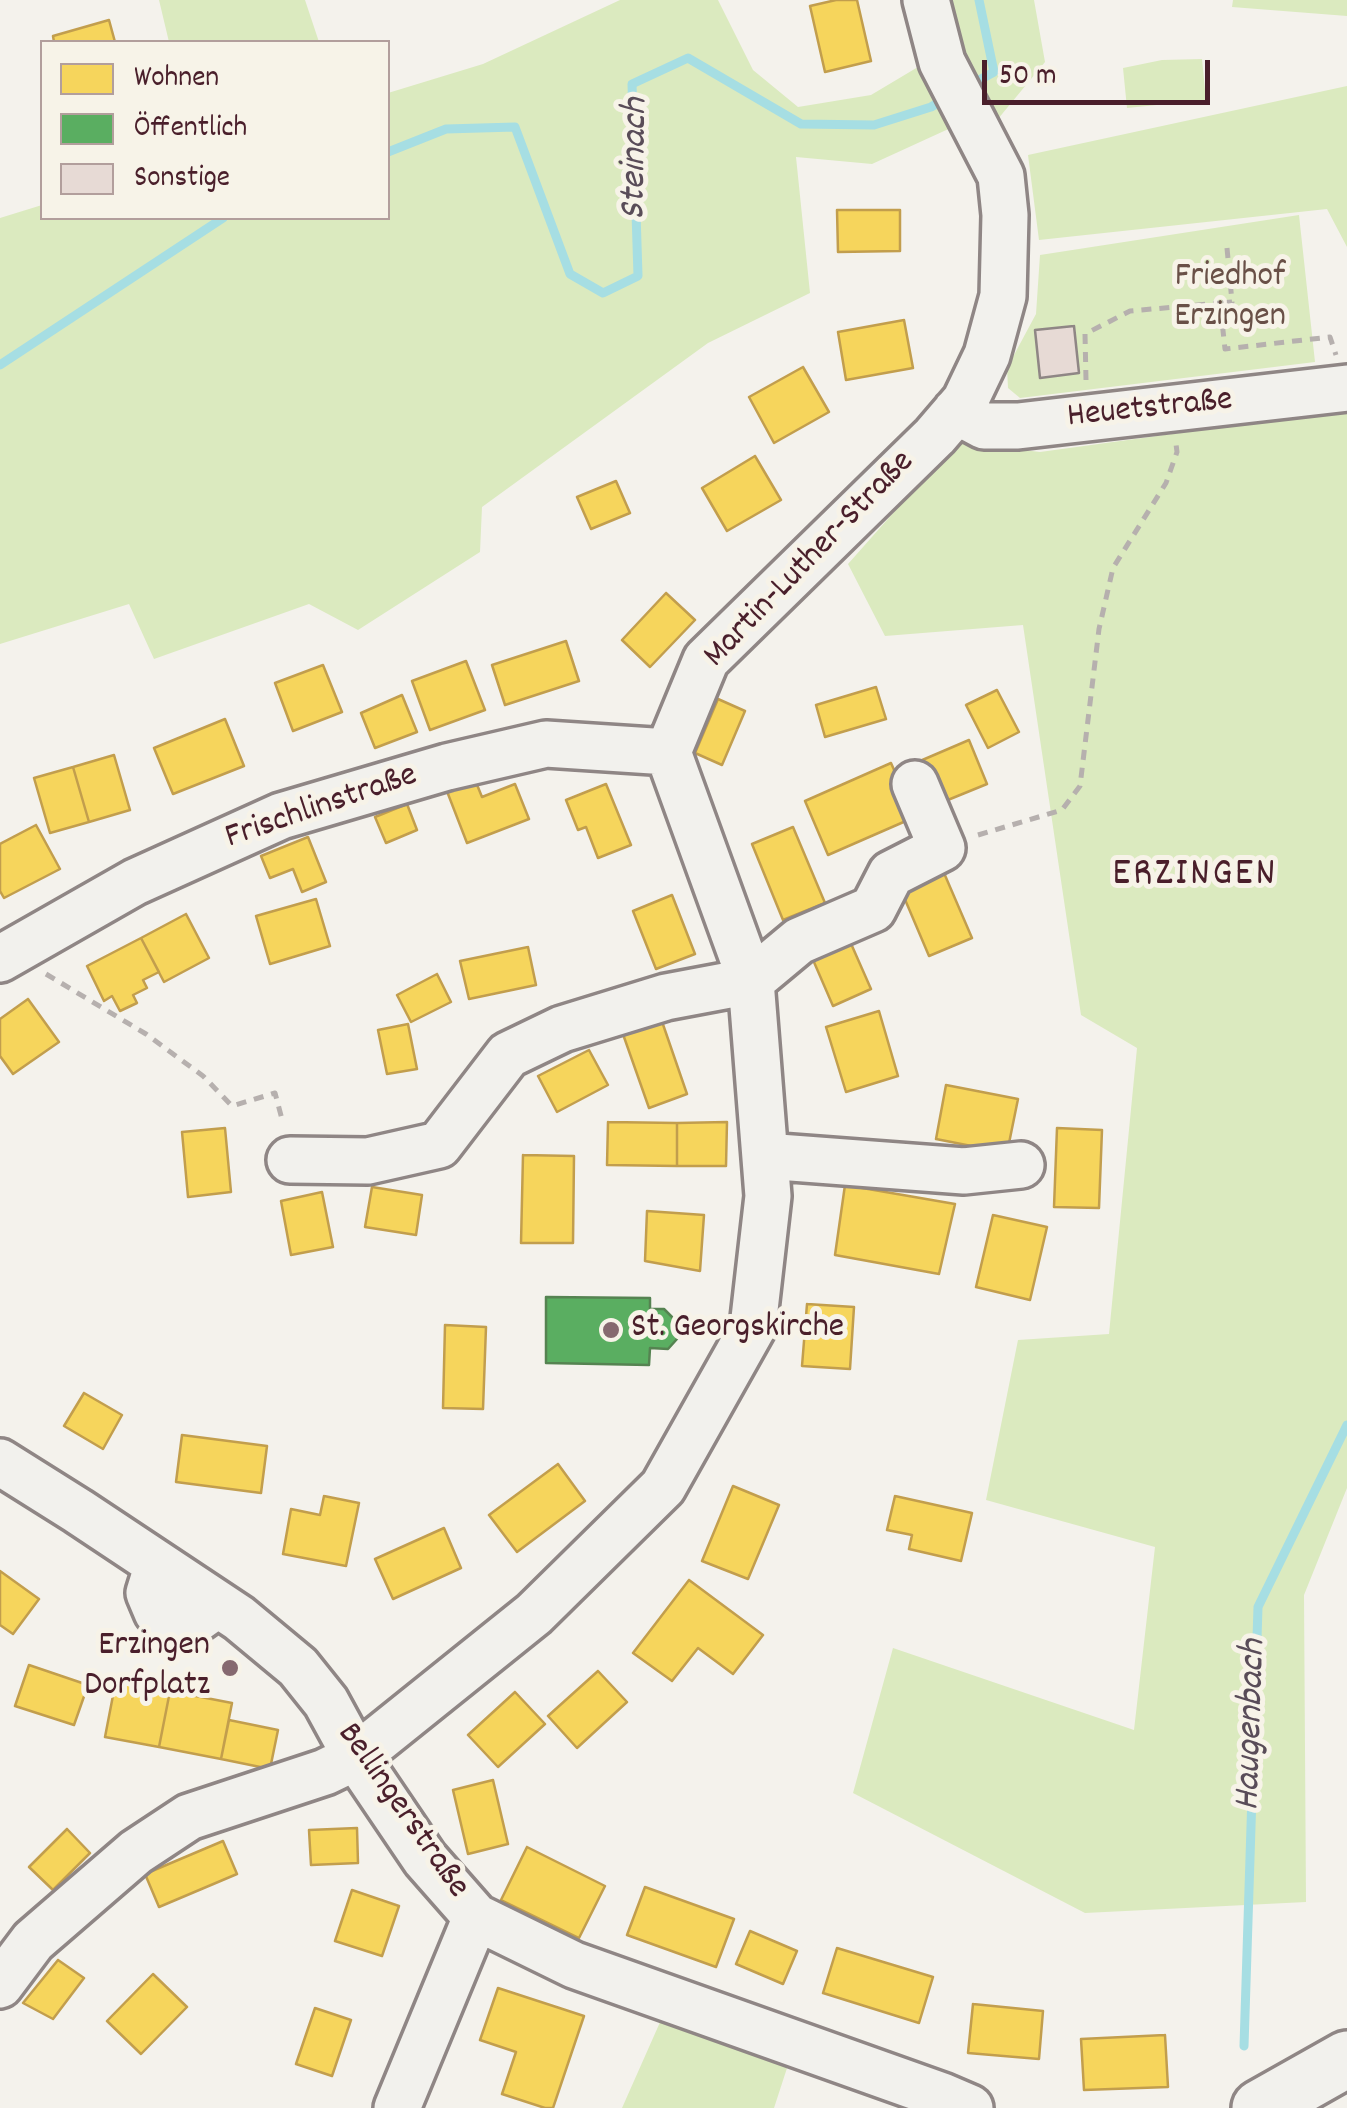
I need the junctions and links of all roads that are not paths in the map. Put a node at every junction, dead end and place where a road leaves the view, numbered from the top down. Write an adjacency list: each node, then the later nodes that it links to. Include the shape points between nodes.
1 (926, 0): 3 (street, Martin-Luther-Straße, via 942,62 1001,176 1005,215 1003,296 987,356)
2 (1344, 379): 3 (street, Heuetstraße, via 1018,426 984,426)
3 (956, 412): 4 (street, Martin-Luther-Straße, via 706,660)
4 (668, 752): 6 (street, Frischlinstraße, via 546,744 447,767 280,816); 7 (street)
5 (914, 784): 7 (street, via 942,848 891,874 873,908 799,942)
6 (6, 943)
7 (751, 981): 8 (street); 9 (street, via 649,1002 562,1029 508,1055 440,1146 368,1161)
8 (766, 1156): 10 (street, via 964,1171); 13 (street, via 768,1196 753,1327 663,1488 534,1614)
9 (290, 1160)
10 (1021, 1165)
11 (19, 1474): 12 (street); 13 (street, Bellingerstraße, via 239,1618 298,1667)
12 (0, 1510)
13 (356, 1757): 14 (street, Bellingerstraße, via 425,1859); 15 (street, via 189,1817 136,1852 33,1941)
14 (476, 1917): 17 (street); 18 (street, Bellingerstraße, via 574,1965)
15 (0, 1985)
16 (1347, 2059): 19 (main road)
17 (397, 2108)
18 (970, 2108)
19 (1260, 2108)

